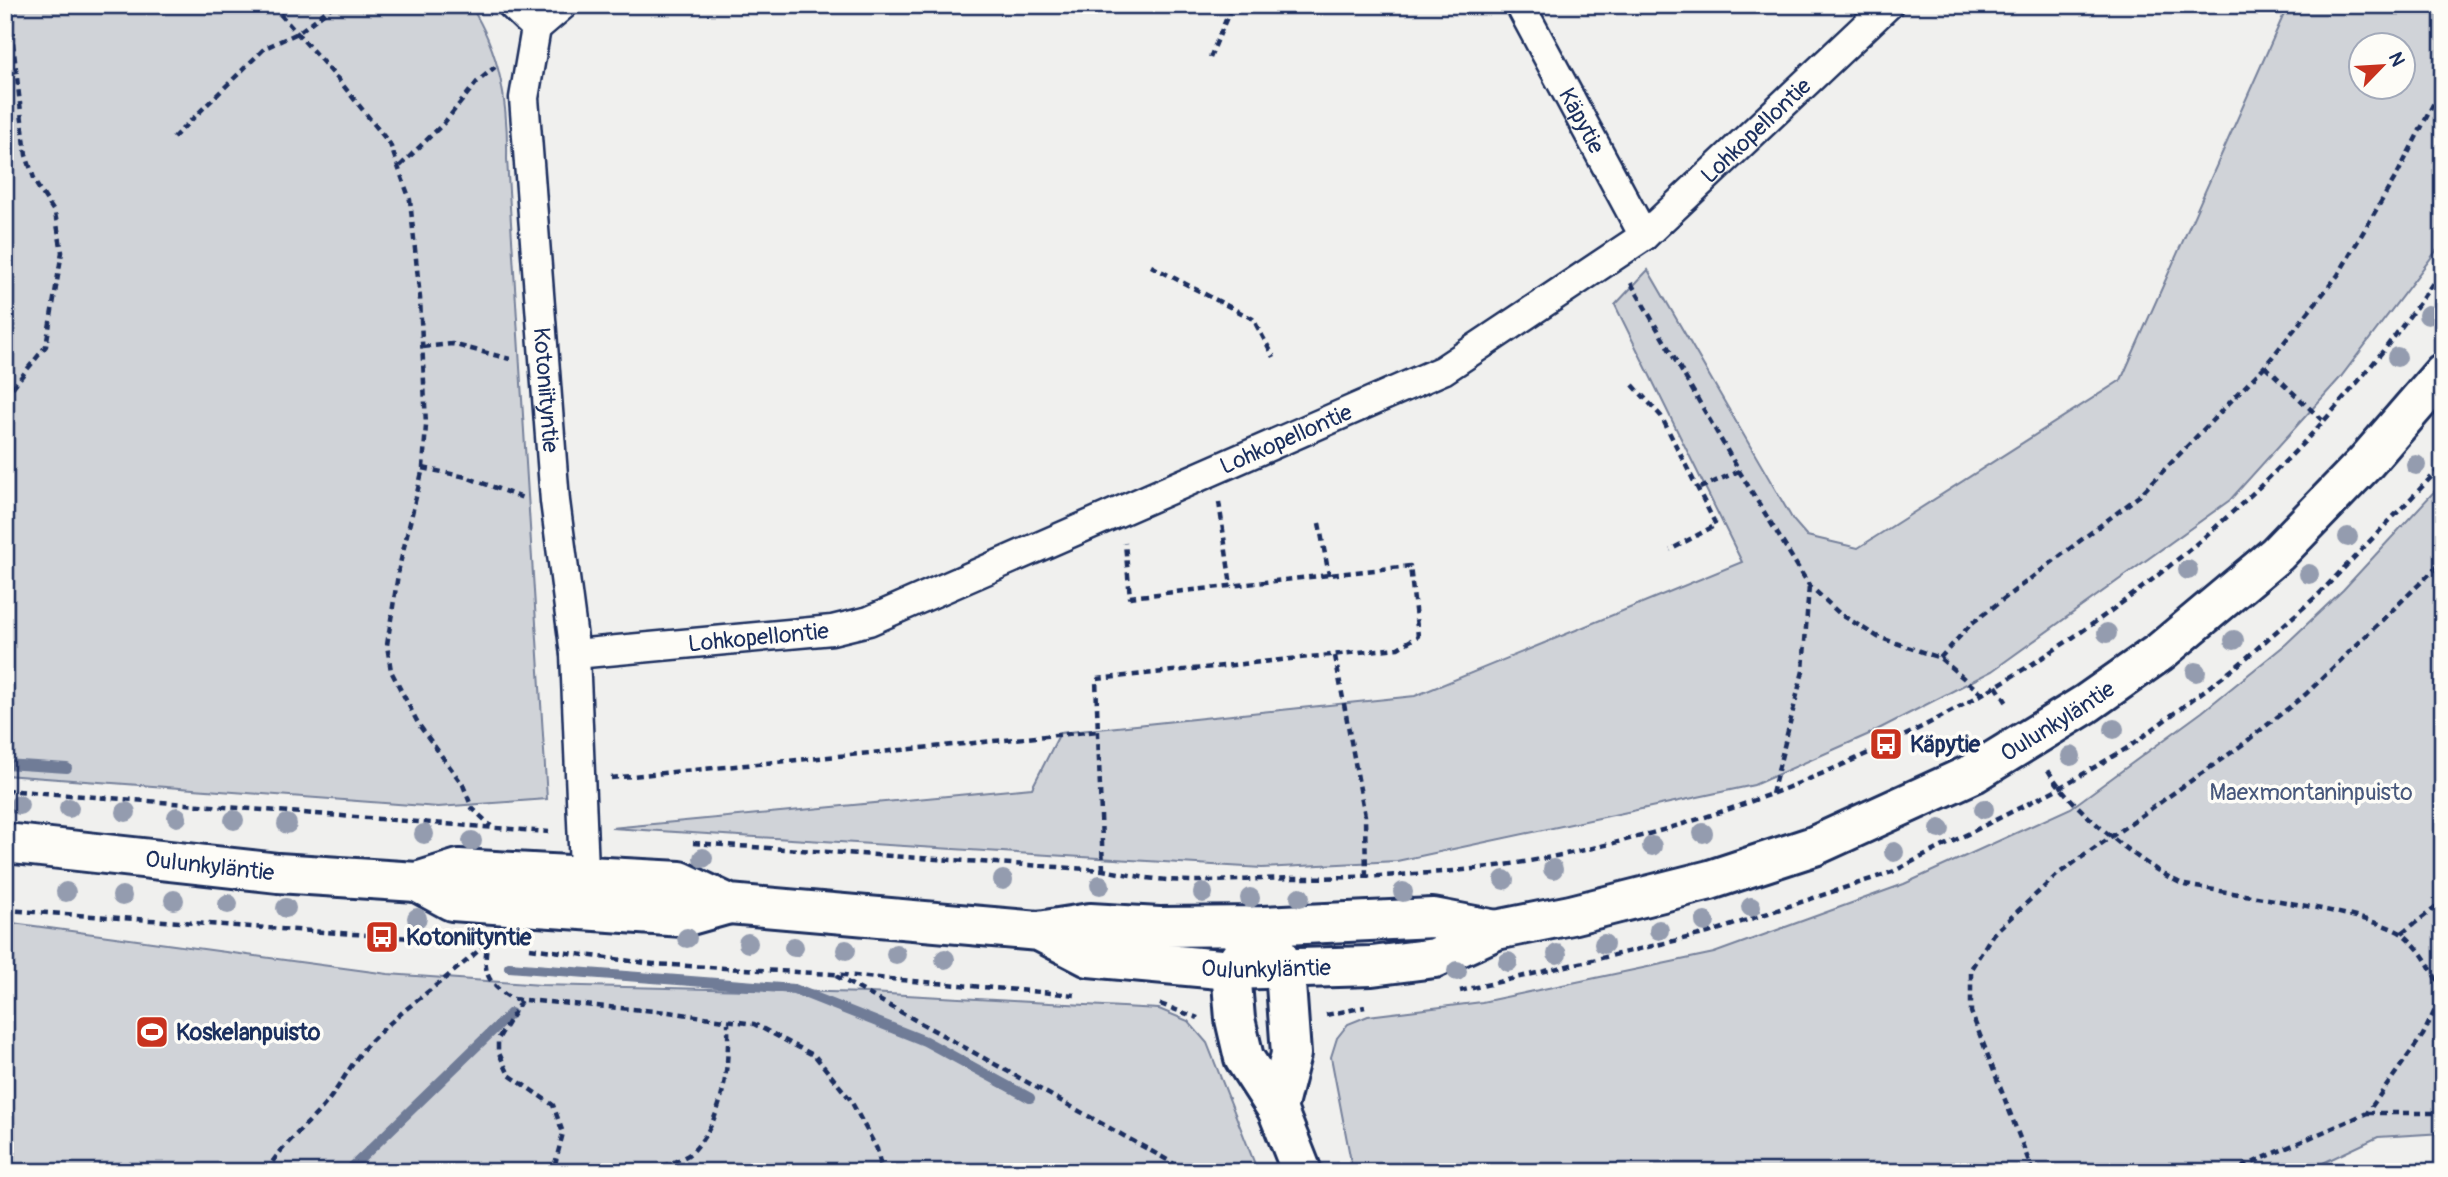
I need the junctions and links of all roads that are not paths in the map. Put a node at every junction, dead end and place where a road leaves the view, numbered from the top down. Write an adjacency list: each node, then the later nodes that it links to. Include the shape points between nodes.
1 (512, 5): 5 (street)
2 (563, 5): 5 (street)
3 (1520, 5): 6 (street, Käpytie)
4 (1888, 5): 6 (street, Lohkopellontie)
5 (536, 28): 8 (street, Kotoniityntie, via 524,98 555,501)
6 (1644, 236): 8 (street, Lohkopellontie, via 1443,370 869,621 832,630)
7 (2443, 373): 12 (main road, Oulunkyläntie, via 2277,554 2123,678 1974,773 1814,846 1710,880)
8 (575, 654): 10 (street, Kotoniityntie)
9 (5, 843): 10 (main road, Oulunkyläntie, via 278,873 417,882 452,901)
10 (584, 893): 13 (main road, Oulunkyläntie, via 683,917 729,904)
11 (1262, 926): 12 (main road, Oulunkyläntie, via 1433,918); 13 (main road, Oulunkyläntie, via 1090,923); 14 (main road); 15 (main road)
12 (1496, 930): 15 (main road, Oulunkyläntie, via 1435,958)
13 (1039, 931): 14 (main road, Oulunkyläntie, via 1089,957)
14 (1231, 970): 15 (main road, Oulunkyläntie); 16 (main road, via 1244,1058)
15 (1285, 970): 16 (main road, via 1291,1054)
16 (1277, 1109): 17 (main road)
17 (1301, 1172)

